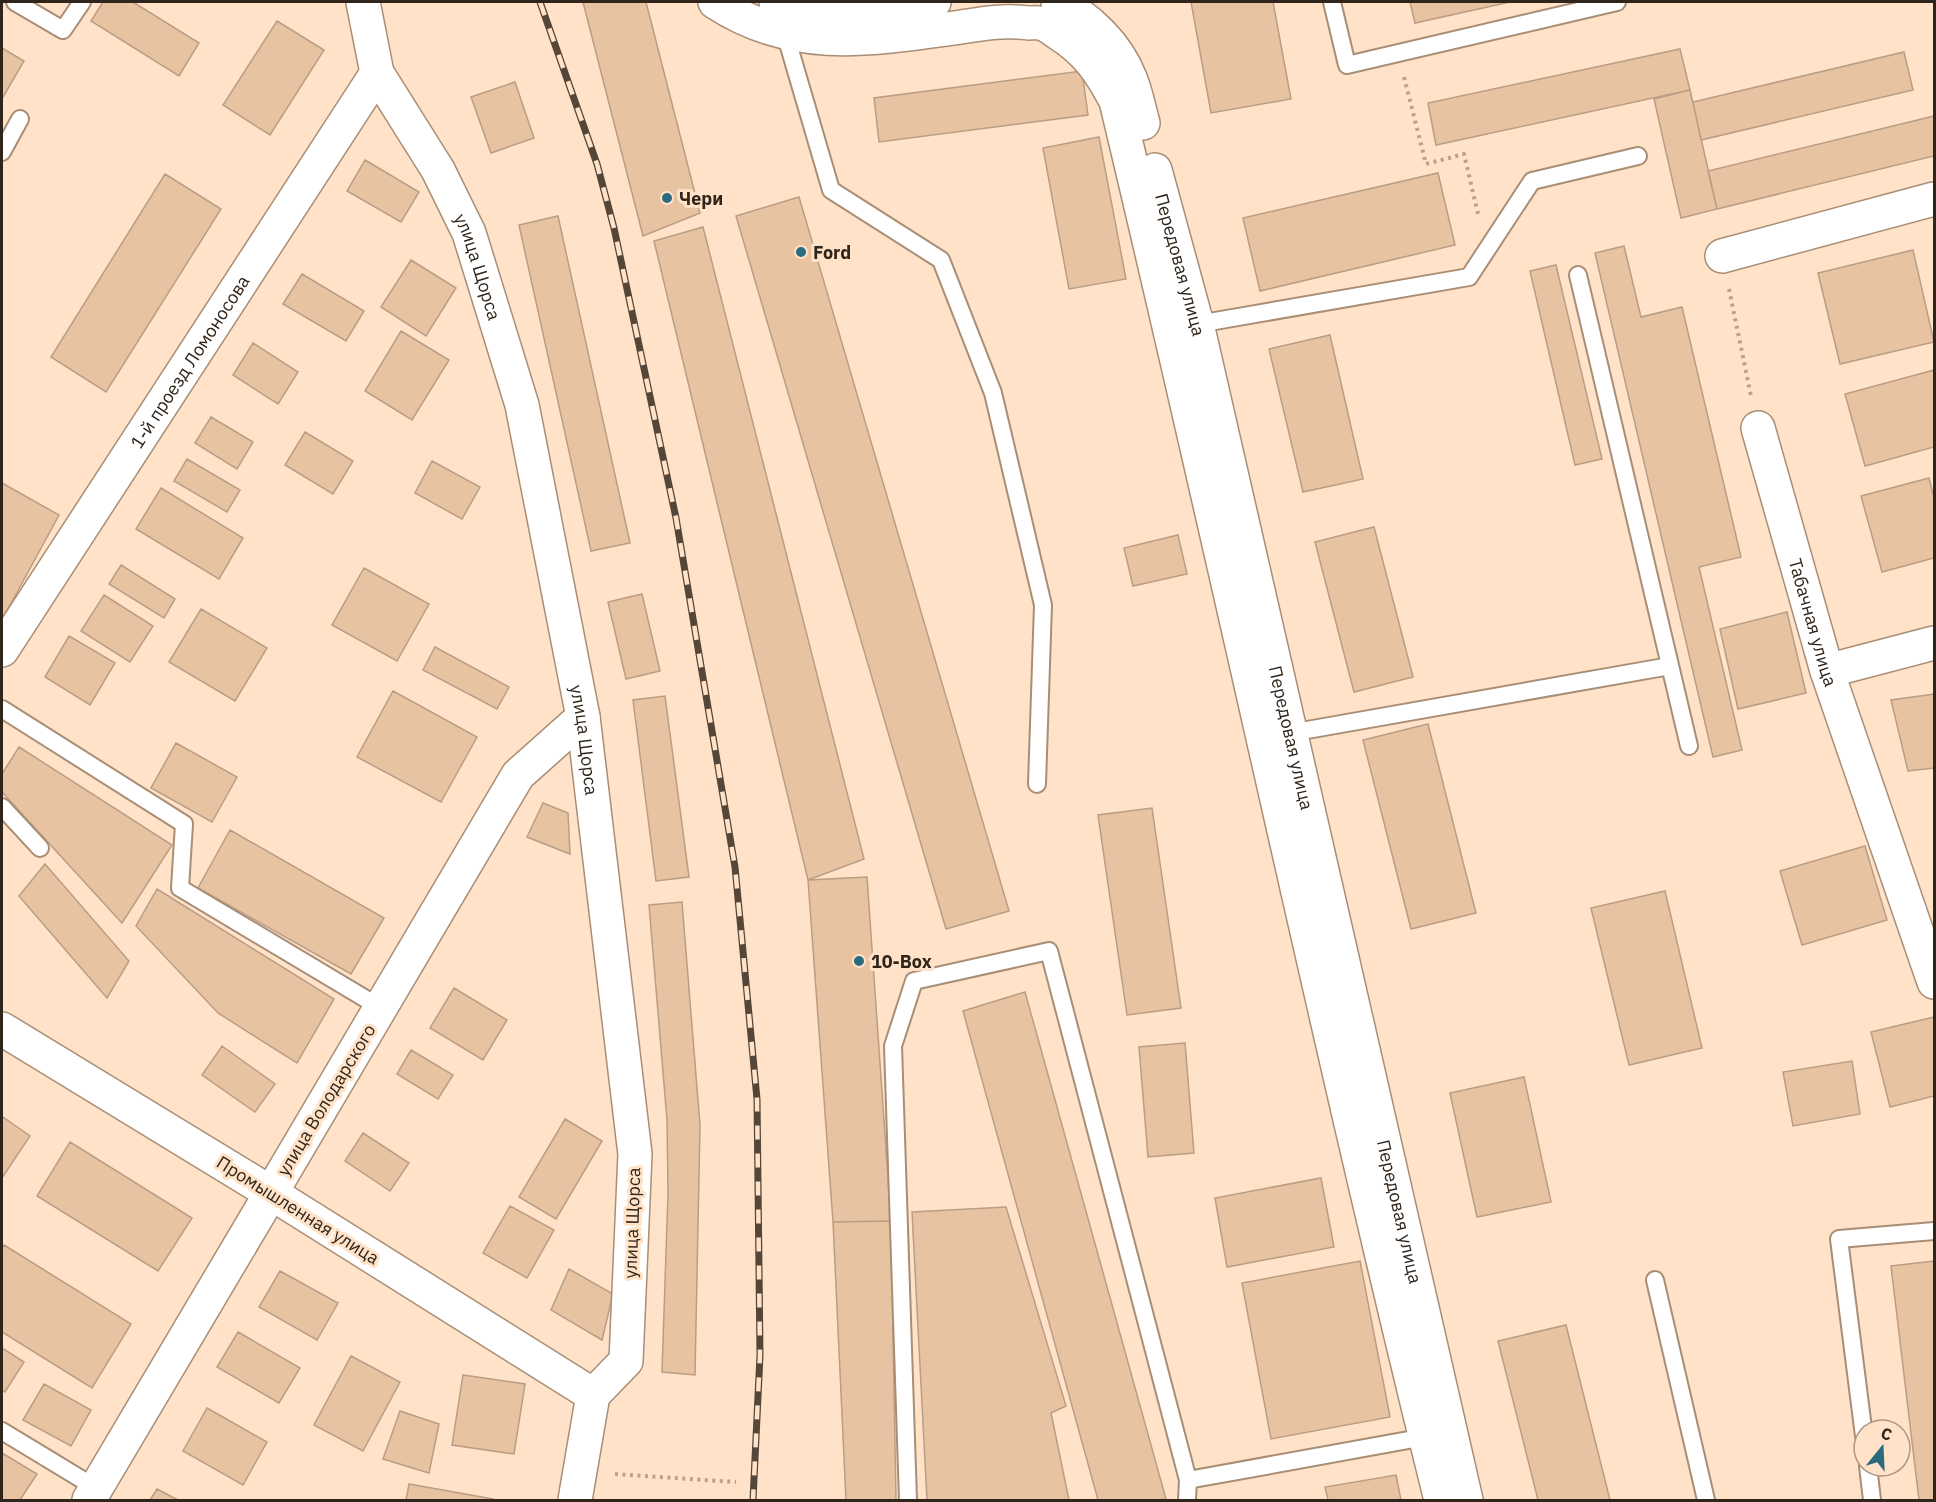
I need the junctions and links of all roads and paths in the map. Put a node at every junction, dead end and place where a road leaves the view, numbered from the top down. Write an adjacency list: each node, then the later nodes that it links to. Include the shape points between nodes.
1 (15, 2): 2 (lane, via 63,30)
2 (82, 2)
3 (363, 2): 12 (street, улица Щорса)
4 (715, 2): 10 (street, Передовая улица, via 732,13)
5 (776, 2): 6 (street, via 831,14)
6 (934, 2)
7 (1332, 2): 11 (lane, via 1347,65)
8 (1617, 2): 11 (lane)
9 (1055, 7): 10 (street, Передовая улица, via 1006,21 878,39 823,39); 20 (street, Передовая улица, via 1066,38 1102,74 1116,101)
10 (785, 33): 30 (lane, via 831,190 941,260 993,393 1044,605)
11 (1398, 53): 17 (path, via 1426,164 1464,154)
12 (377, 73): 23 (street, 1-й проезд Ломоносова); 27 (street, улица Щорса, via 438,171 469,233 522,405)
13 (20, 119): 14 (lane)
14 (2, 152)
15 (1638, 156): 17 (lane, via 1532,181)
16 (1935, 199): 18 (street)
17 (1487, 249): 20 (lane, via 1469,276)
18 (1722, 256): 21 (path)
19 (1578, 275): 24 (lane)
20 (1184, 326): 28 (street, Передовая улица); 42 (street, Передовая улица, via 1343,1086)
21 (1758, 428): 25 (street, Табачная улица)
22 (1935, 643): 25 (street)
23 (2, 650)
24 (1670, 666): 28 (lane); 29 (lane)
25 (1827, 671): 33 (street, Табачная улица)
26 (2, 709): 34 (lane, via 184,824 180,888)
27 (583, 717): 34 (street, улица Володарского, via 519,775); 39 (street, улица Щорса, via 635,1154 626,1361)
28 (1290, 733): 51 (street, Передовая улица)
29 (1689, 746)
30 (1037, 784)
31 (2, 807): 32 (lane)
32 (40, 848)
33 (1935, 982)
34 (381, 1008): 36 (street, улица Володарского)
35 (2, 1029): 36 (street, Промышленная улица)
36 (271, 1192): 39 (street, Промышленная улица); 47 (street, улица Володарского)
37 (1935, 1231): 40 (lane, via 1839,1239)
38 (1655, 1280): 52 (lane)
39 (593, 1395): 46 (street)
40 (1862, 1418)
41 (2, 1431): 47 (lane)
42 (1425, 1437): 44 (lane); 50 (street, Передовая улица)
43 (1869, 1478): 53 (lane)
44 (1188, 1480): 48 (lane, via 1049,951 915,981 893,1046); 49 (lane)
45 (736, 1482): 46 (path)
46 (578, 1486)
47 (93, 1494)
48 (908, 1500)
49 (1186, 1500)
50 (1441, 1500)
51 (1466, 1500)
52 (1706, 1500)
53 (1872, 1500)

